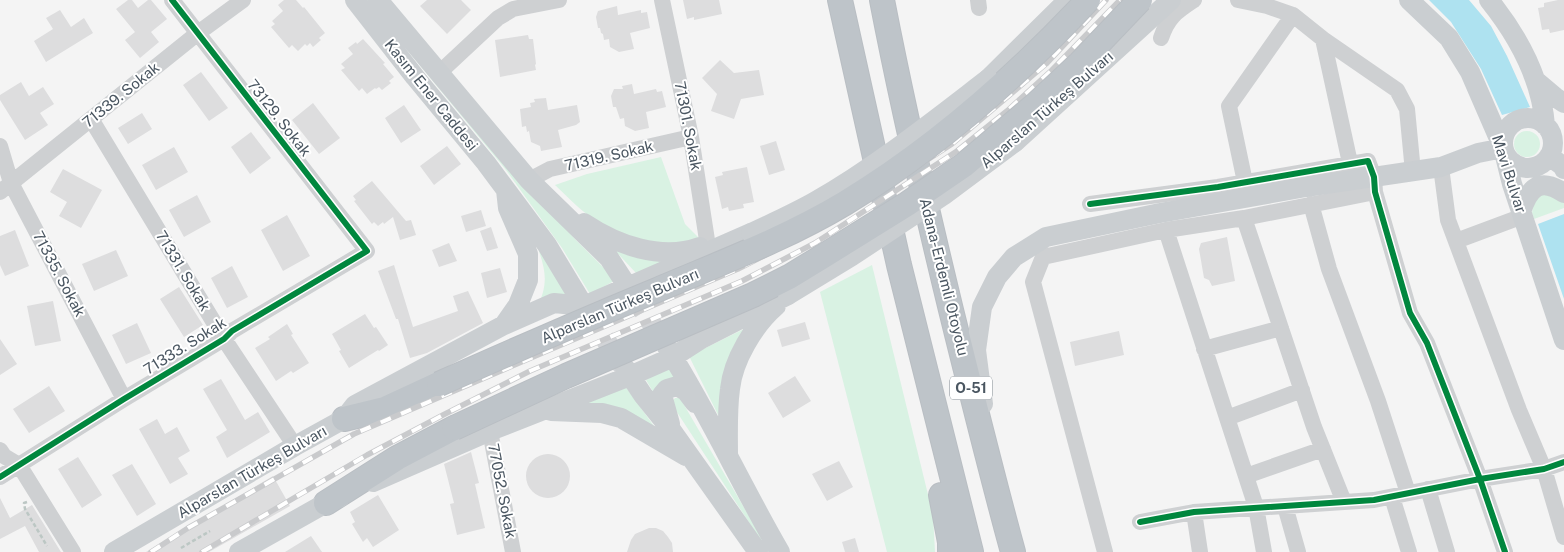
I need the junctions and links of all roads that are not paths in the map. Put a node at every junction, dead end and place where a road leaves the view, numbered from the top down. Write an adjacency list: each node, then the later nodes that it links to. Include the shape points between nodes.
1 (172, 0): 18 (street, 73129. Sokak)
2 (243, 0): 18 (street, 71339. Sokak)
3 (355, 0): 38 (main road, Kasım Ener Caddesi)
4 (378, 0): 21 (main road, Kasım Ener Caddesi)
5 (559, 0): 21 (street, via 513,9 498,18)
6 (662, 0): 26 (street, 71301. Sokak)
7 (840, 0): 48 (highway, O-51)
8 (882, 0): 75 (highway, Adana-Erdemli Otoyolu / O-51, via 930,224)
9 (1068, 0): 46 (main road, Alparslan Türkeş Bulvarı, bridge, via 988,79 858,175 815,202 751,233)
10 (1088, 0): 63 (highway, Alparslan Türkeş Bulvarı, bridge, via 1019,70 963,120 884,177 810,223 385,409)
11 (1140, 0): 83 (highway, Alparslan Türkeş Bulvarı, bridge, via 1074,69 964,165 826,255 753,295 454,428 397,458)
12 (1170, 0): 50 (main road, Alparslan Türkeş Bulvarı, bridge, via 1015,142 944,195)
13 (1194, 0): 19 (street, via 1174,13)
14 (1238, 0): 17 (street)
15 (1409, 0): 28 (main road, Mavi Bulvar, via 1448,38 1470,72)
16 (1495, 1): 22 (main road, via 1519,41)
17 (1293, 15): 20 (street); 35 (street, via 1229,106)
18 (198, 33): 24 (street, 71339. Sokak); 47 (street, 73129. Sokak)
19 (1161, 38)
20 (1323, 40): 30 (street); 33 (street, via 1396,90 1407,109)
21 (438, 74): 34 (main road, Kasım Ener Caddesi)
22 (1534, 79): 23 (main road); 25 (main road, via 1544,107)
23 (1564, 103)
24 (91, 119): 37 (street, 71339. Sokak); 54 (street, 71331. Sokak)
25 (1555, 124): 28 (main road, via 1531,118 1516,121 1505,132); 29 (main road, via 1550,132)
26 (691, 137): 34 (street, 71319. Sokak, via 550,169); 46 (street, 71301. Sokak)
27 (0, 146): 37 (street, 71335. Sokak)
28 (1503, 148): 29 (main road, via 1512,162 1528,168); 31 (main road, via 1478,153); 42 (main road, Mavi Bulvar)
29 (1556, 154): 32 (main road)
30 (1350, 163): 35 (street); 36 (street, via 1368,161)
31 (1441, 167): 33 (main road); 45 (street, via 1448,220)
32 (1564, 169)
33 (1413, 172): 36 (main road)
34 (529, 180): 46 (main road, via 585,224 611,238 665,253); 49 (main road, via 609,258)
35 (1244, 182): 40 (street)
36 (1374, 185): 41 (street); 75 (main road, via 1306,187 1102,224 1046,237 1014,257 997,277 982,307 976,350); 78 (street, via 1410,313 1427,343)
37 (6, 187): 60 (street, 71335. Sokak)
38 (506, 190): 51 (main road, Kasım Ener Caddesi, via 547,245); 52 (main road, via 508,208 528,254 528,280 518,304)
39 (1564, 193): 42 (main road, via 1554,186 1535,187 1527,195)
40 (1090, 204)
41 (1311, 204): 43 (street); 80 (street, via 1329,269 1378,401)
42 (1522, 214): 45 (street); 55 (main road, Mavi Bulvar)
43 (1244, 218): 44 (street); 53 (street)
44 (1166, 230): 56 (street); 98 (street, via 1043,257 1033,282)
45 (1456, 241): 74 (street)
46 (709, 248): 49 (main road, Alparslan Türkeş Bulvarı)
47 (367, 252): 54 (street, 71333. Sokak, via 232,331)
48 (899, 265): 95 (highway, via 906,358 940,493); 96 (highway, O-51)
49 (631, 291): 51 (main road, Alparslan Türkeş Bulvarı)
50 (788, 295): 57 (main road, Alparslan Türkeş Bulvarı); 71 (main road, via 753,333 736,363 730,388)
51 (586, 310): 52 (main road, Alparslan Türkeş Bulvarı, via 554,303)
52 (504, 324): 63 (main road, Alparslan Türkeş Bulvarı, via 355,405)
53 (1281, 328): 56 (street); 59 (street)
54 (224, 339): 60 (street, 71333. Sokak); 67 (street, 71331. Sokak)
55 (1564, 340)
56 (1204, 348): 62 (street)
57 (670, 353): 58 (main road, Alparslan Türkeş Bulvarı); 64 (main road)
58 (627, 372): 61 (main road, Alparslan Türkeş Bulvarı); 66 (main road)
59 (1302, 390): 62 (street); 68 (street)
60 (124, 398): 73 (street, 71333. Sokak)
61 (543, 410): 65 (main road, Alparslan Türkeş Bulvarı); 70 (main road, via 602,413 622,418)
62 (1227, 418): 76 (street)
63 (344, 419): 67 (main road, Alparslan Türkeş Bulvarı)
64 (710, 422): 66 (main road, via 686,391 676,386 662,395); 71 (main road)
65 (490, 431): 83 (main road, Alparslan Türkeş Bulvarı); 92 (street, 77052. Sokak)
66 (672, 431): 70 (main road)
67 (295, 446): 90 (main road, Alparslan Türkeş Bulvarı)
68 (1323, 449): 76 (street); 82 (street)
69 (0, 450): 73 (street)
70 (690, 458): 93 (main road)
71 (728, 458): 94 (main road)
72 (1564, 462): 74 (street)
73 (18, 465): 77 (street, 71333. Sokak); 89 (street)
74 (1544, 469): 78 (street); 88 (street)
75 (992, 476): 97 (highway, Adana-Erdemli Otoyolu / O-51)
76 (1246, 476): 85 (street)
77 (0, 477)
78 (1480, 479): 79 (street); 104 (street)
79 (1428, 489): 80 (street); 103 (street)
80 (1408, 494): 81 (street)
81 (1392, 497): 82 (street); 102 (street)
82 (1344, 502): 84 (street)
83 (326, 503): 91 (main road, Alparslan Türkeş Bulvarı)
84 (1285, 506): 85 (street); 101 (street)
85 (1256, 507): 86 (street); 100 (street)
86 (1194, 512): 87 (street); 99 (street)
87 (1140, 522)
88 (1564, 537)
89 (74, 552)
90 (114, 552)
91 (240, 552)
92 (513, 552)
93 (758, 552)
94 (780, 552)
95 (950, 552)
96 (971, 552)
97 (1013, 552)
98 (1105, 552)
99 (1200, 552)
100 (1264, 552)
101 (1298, 552)
102 (1409, 552)
103 (1447, 552)
104 (1505, 552)

